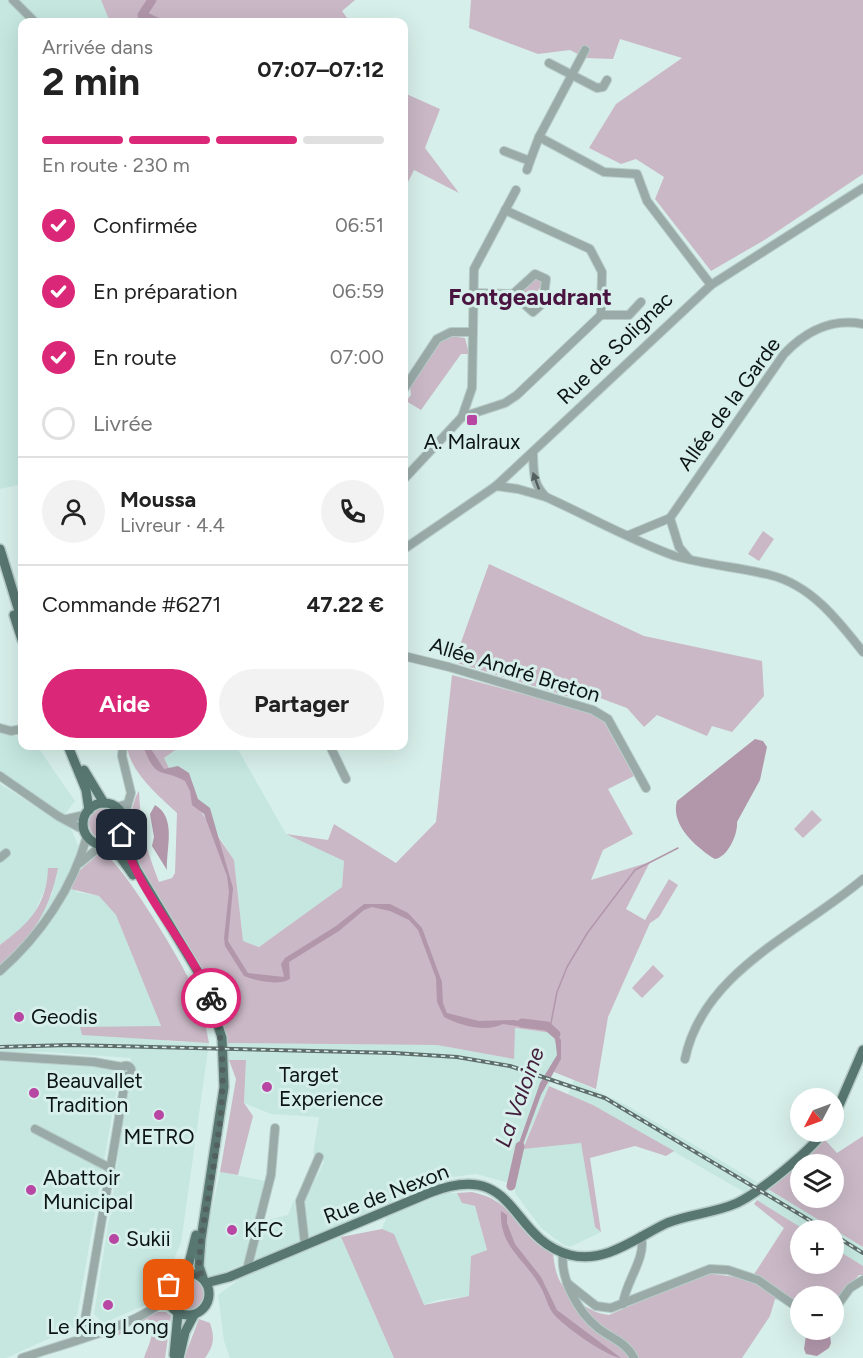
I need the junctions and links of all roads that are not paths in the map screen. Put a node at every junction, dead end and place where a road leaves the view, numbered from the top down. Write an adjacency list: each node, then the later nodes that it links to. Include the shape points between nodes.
1 (12, 0): 2 (street)
2 (31, 18)
3 (585, 50): 5 (street)
4 (549, 63): 5 (street)
5 (572, 75): 6 (street, via 597,88); 7 (street)
6 (607, 80)
7 (539, 137): 9 (street); 14 (street, via 604,172 639,176 647,201)
8 (504, 151): 9 (street)
9 (530, 161): 10 (street)
10 (527, 170)
11 (863, 188): 14 (street, Rue de Solignac)
12 (516, 190): 13 (street)
13 (505, 210): 15 (street, via 474,269); 18 (street, via 590,249 602,272)
14 (711, 285): 23 (street, Rue de Solignac)
15 (473, 292): 16 (street); 20 (street)
16 (513, 294): 16 (street, via 535,274 546,279 543,303 536,311 532,312)
17 (641, 302): 18 (street, via 629,315)
18 (601, 315): 22 (street, via 517,395)
19 (863, 324): 27 (street, Allée de la Garde, via 832,323 797,340)
20 (473, 332): 21 (street, via 451,332 437,339); 22 (street, via 472,387)
21 (408, 383)
22 (462, 417): 24 (street)
23 (533, 453): 25 (street, Rue de Solignac); 26 (street, one-way to 23, via 532,474)
24 (408, 475)
25 (496, 486): 26 (street); 29 (street, Rue de Solignac)
26 (546, 497): 28 (street)
27 (670, 518): 28 (street); 31 (street, via 679,547)
28 (629, 534): 31 (street)
29 (408, 546)
30 (0, 549): 33 (main road)
31 (689, 559): 35 (street, via 772,575 794,585 816,598 839,620)
32 (0, 570): 34 (main road)
33 (18, 608)
34 (18, 627)
35 (863, 652)
36 (408, 657): 45 (street, Allée André Breton, via 593,710 608,719)
37 (0, 728): 38 (street)
38 (18, 730)
39 (70, 750): 49 (main road, via 84,784)
40 (75, 750): 46 (main road)
41 (123, 750): 47 (street, via 131,785)
42 (332, 750): 44 (street)
43 (0, 776): 51 (street)
44 (346, 779)
45 (646, 788)
46 (104, 803): 48 (main road); 49 (main road)
47 (127, 804): 48 (street); 50 (street)
48 (117, 807): 50 (main road)
49 (87, 813): 51 (street, via 75,819); 52 (main road)
50 (124, 817): 53 (main road)
51 (61, 818): 52 (street)
52 (86, 833): 54 (main road); 55 (street)
53 (122, 835): 54 (main road); 73 (main road, via 136,869 204,982 222,1038 224,1087 201,1239 199,1266)
54 (105, 845): 55 (street); 71 (main road, via 124,862 186,960 205,998 216,1038 218,1090 194,1249)
55 (78, 864): 57 (street, via 44,925)
56 (862, 881): 60 (street, via 725,984 707,1008)
57 (0, 971)
58 (863, 1050): 61 (main road)
59 (0, 1056): 66 (street, via 127,1065 131,1069 126,1076)
60 (685, 1059)
61 (844, 1094)
62 (275, 1128): 70 (street, via 271,1175)
63 (35, 1129): 66 (street)
64 (816, 1142): 67 (main road, Rue de Nexon, via 736,1204 669,1222)
65 (319, 1157): 68 (street, via 300,1201)
66 (110, 1168): 83 (street)
67 (641, 1236): 69 (main road, Rue de Nexon, via 614,1251 593,1256); 80 (street, via 642,1251)
68 (305, 1245): 69 (main road, Rue de Nexon, via 437,1190 472,1184 501,1195 542,1240); 70 (main road, Rue de Nexon)
69 (563, 1252): 75 (street)
70 (248, 1269): 72 (main road, Rue de Nexon)
71 (183, 1273): 73 (main road); 78 (main road, via 172,1280)
72 (229, 1277): 73 (main road, Rue de Nexon); 76 (main road, Rue de Nexon)
73 (204, 1280): 76 (main road)
74 (863, 1280): 77 (street)
75 (567, 1283): 80 (street, via 596,1306 610,1308); 90 (street, via 597,1328 621,1342)
76 (209, 1295): 82 (main road, via 204,1308)
77 (844, 1296)
78 (169, 1301): 81 (main road); 84 (street)
79 (790, 1302): 80 (street, via 758,1280 728,1270 710,1269)
80 (623, 1304)
81 (178, 1313): 82 (main road); 88 (main road)
82 (194, 1315): 89 (main road)
83 (86, 1317): 84 (street); 85 (street)
84 (94, 1333): 85 (street)
85 (82, 1337): 86 (street)
86 (41, 1355): 87 (street)
87 (22, 1358)
88 (173, 1358)
89 (179, 1358)
90 (634, 1358)

